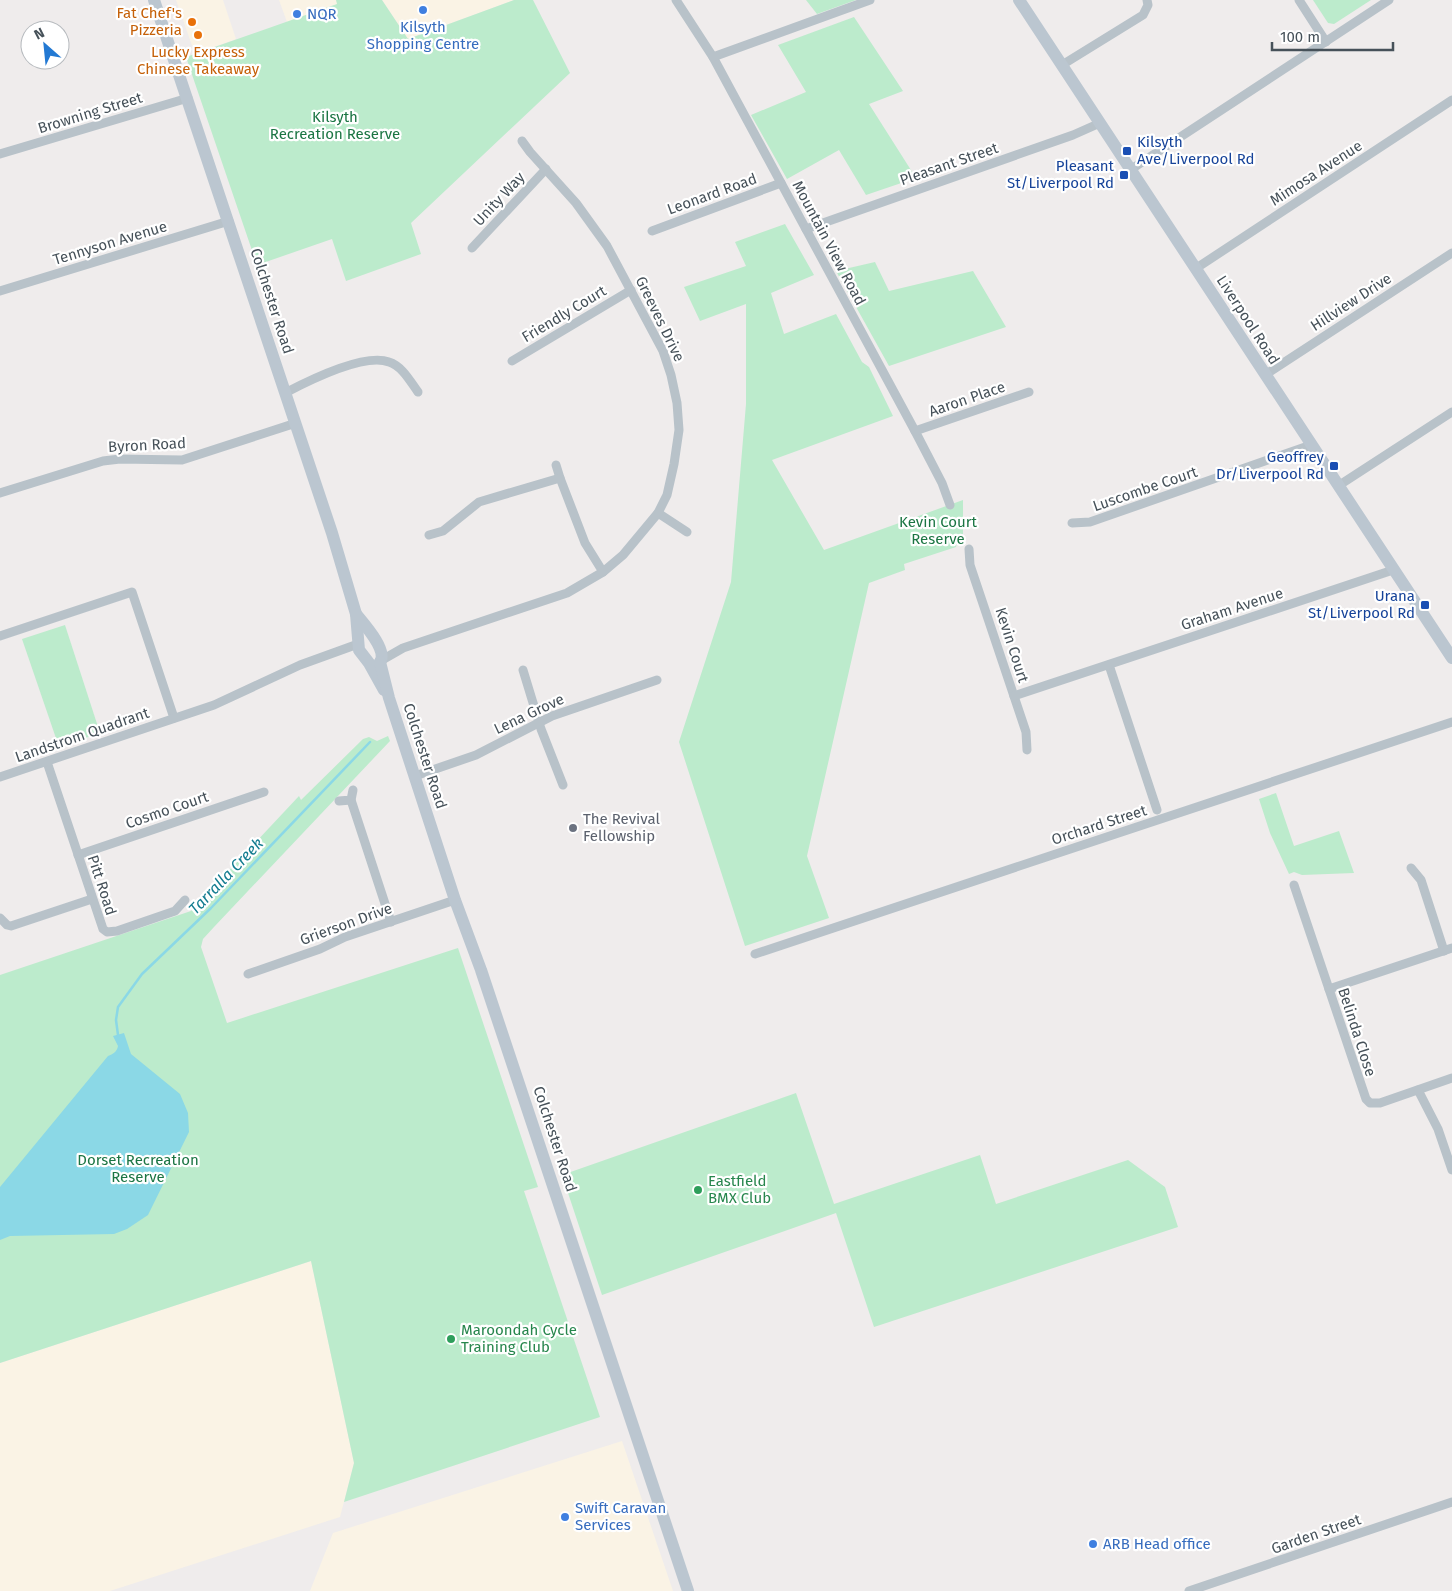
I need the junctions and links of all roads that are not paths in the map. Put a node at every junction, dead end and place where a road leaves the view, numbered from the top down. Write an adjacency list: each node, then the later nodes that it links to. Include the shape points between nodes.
1 (154, 0): 11 (main road, Colchester Road)
2 (676, 0): 9 (street, Mountain View Road)
3 (870, 0): 9 (street)
4 (1019, 0): 10 (main road, Liverpool Road)
5 (1147, 0): 10 (street, via 1143,15)
6 (1299, 0): 8 (street)
7 (1389, 0): 8 (street)
8 (1326, 42): 17 (street)
9 (713, 57): 18 (street, Mountain View Road)
10 (1062, 65): 13 (main road, Liverpool Road)
11 (188, 98): 15 (street, Browning Street); 19 (main road, Colchester Road)
12 (1452, 100): 24 (street, Mimosa Avenue)
13 (1100, 123): 17 (main road, Liverpool Road); 20 (street, Pleasant Street)
14 (522, 141): 16 (street, Greeves Drive)
15 (0, 154)
16 (546, 169): 22 (street, Unity Way); 25 (street, Greeves Drive, via 608,246)
17 (1130, 170): 24 (main road, Liverpool Road)
18 (781, 183): 20 (street, Mountain View Road); 21 (street, Leonard Road)
19 (229, 221): 26 (street, Tennyson Avenue); 29 (main road, Colchester Road)
20 (806, 229): 34 (street, Mountain View Road)
21 (652, 231)
22 (472, 248)
23 (1452, 253): 28 (street, Hillview Drive)
24 (1196, 269): 28 (main road, Liverpool Road)
25 (631, 290): 27 (street, Friendly Court); 41 (street, Greeves Drive, via 663,351 677,402 674,464 667,494)
26 (0, 291)
27 (512, 361)
28 (1264, 375): 35 (main road, Liverpool Road)
29 (285, 392): 30 (street, via 318,376 376,360 398,366); 33 (main road, Colchester Road)
30 (418, 392)
31 (1029, 392): 34 (street, Aaron Place)
32 (1452, 412): 38 (street)
33 (296, 423): 39 (street, Byron Road, via 182,460 103,461); 49 (main road, Colchester Road, via 356,614 369,629)
34 (915, 431): 40 (street, Mountain View Road)
35 (1311, 445): 38 (main road, Liverpool Road); 42 (street, Luscombe Court, via 1090,522)
36 (556, 466): 37 (street)
37 (560, 478): 44 (street, via 479,502 443,531); 47 (street, via 585,543)
38 (1338, 486): 46 (main road, Liverpool Road)
39 (0, 493)
40 (950, 504)
41 (658, 513): 43 (street); 47 (street, Greeves Drive, via 623,555)
42 (1072, 523)
43 (687, 532)
44 (429, 535)
45 (970, 549): 54 (street, Kevin Court, via 970,565)
46 (1393, 570): 50 (main road, Liverpool Road); 51 (street, Graham Avenue)
47 (602, 572): 49 (street, Greeves Drive, via 568,593 403,648)
48 (0, 636): 55 (street, Landstrom Quadrant, via 132,592)
49 (371, 652): 55 (street, Landstrom Quadrant, via 339,652 300,665 214,705); 60 (main road, Colchester Road)
50 (1452, 658)
51 (1108, 665): 54 (street, Graham Avenue); 67 (street)
52 (522, 670): 56 (street)
53 (657, 680): 56 (street, Lena Grove)
54 (1014, 696): 58 (street, Kevin Court, via 1026,732)
55 (174, 718): 59 (street, Landstrom Quadrant)
56 (540, 721): 60 (street, Lena Grove, via 476,755); 62 (street)
57 (1452, 722): 77 (street, Orchard Street)
58 (1027, 750)
59 (47, 762): 61 (street, Landstrom Quadrant); 68 (street, Pitt Road)
60 (415, 776): 73 (main road, Colchester Road)
61 (0, 777)
62 (562, 785)
63 (353, 790): 65 (street)
64 (264, 792): 68 (street, Cosmo Court)
65 (351, 800): 66 (street); 75 (street)
66 (339, 801)
67 (1157, 810)
68 (78, 854): 71 (street, Pitt Road)
69 (1411, 868): 76 (street, via 1420,880)
70 (1294, 886): 79 (street, Belinda Close)
71 (92, 899): 72 (street, Pitt Road, via 101,926 107,932 175,911); 74 (street, via 11,926)
72 (185, 900)
73 (454, 900): 75 (street, Grierson Drive); 84 (main road, Colchester Road, via 481,970)
74 (0, 918)
75 (391, 922): 78 (street, Grierson Drive)
76 (1448, 950): 79 (street)
77 (755, 954)
78 (248, 974)
79 (1328, 989): 81 (street, Belinda Close, via 1366,1099 1370,1103 1380,1103)
80 (1452, 1078): 81 (street, Belinda Close)
81 (1418, 1090): 82 (street, via 1438,1130)
82 (1452, 1170)
83 (1452, 1502): 85 (street, Garden Street)
84 (688, 1591)
85 (1189, 1591)

